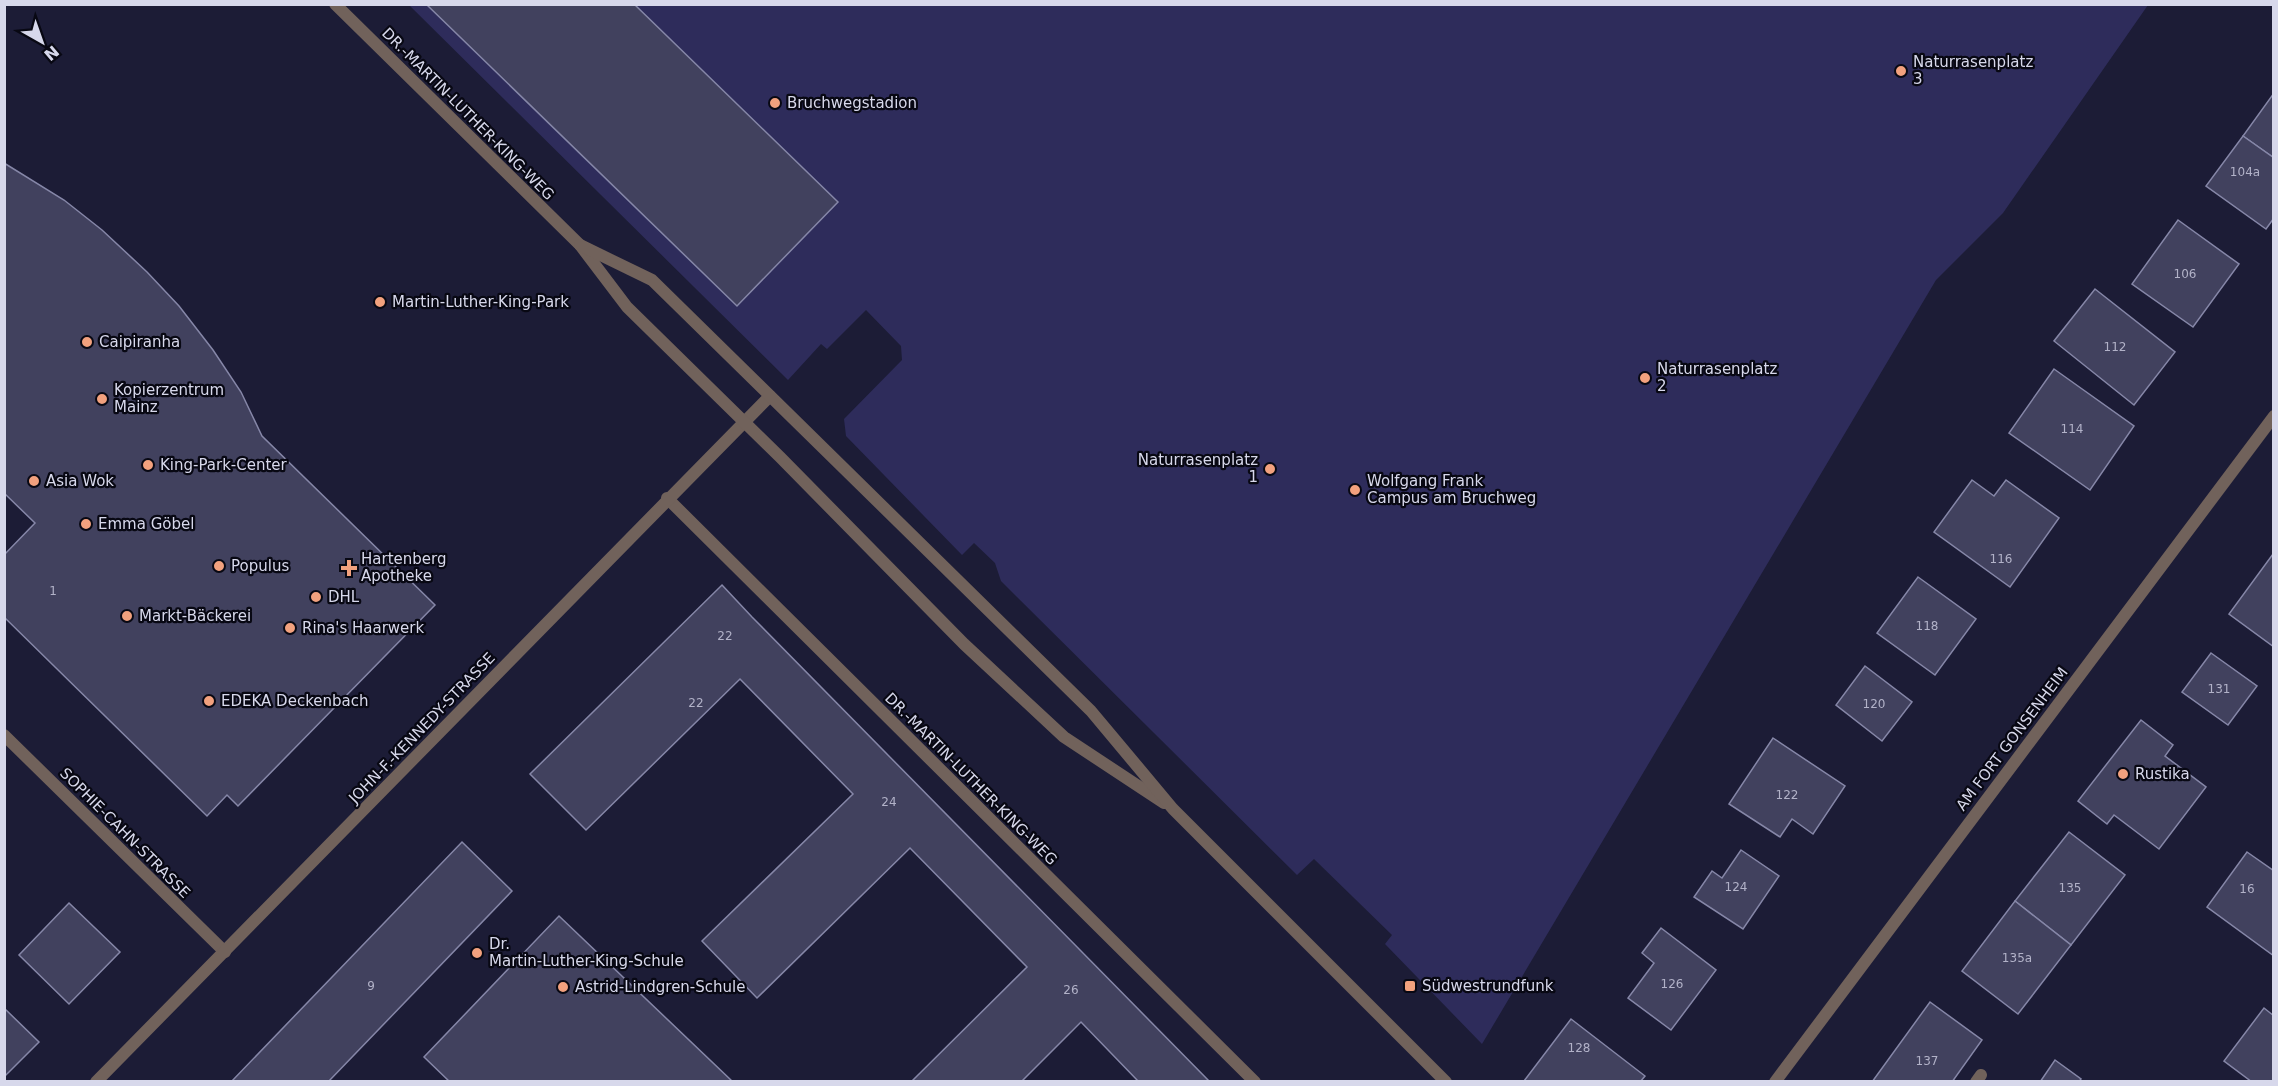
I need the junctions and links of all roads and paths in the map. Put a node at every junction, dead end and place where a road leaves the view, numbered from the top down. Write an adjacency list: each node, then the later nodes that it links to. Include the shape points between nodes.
1 (335, 4): 2 (street, DR.-MARTIN-LUTHER-KING-WEG)
2 (580, 245): 3 (street, DR.-MARTIN-LUTHER-KING-WEG, via 652,280); 5 (street, DR.-MARTIN-LUTHER-KING-WEG, via 627,307)
3 (770, 396): 5 (street, JOHN-F.-KENNEDY-STRASSE); 8 (street, DR.-MARTIN-LUTHER-KING-WEG, via 1091,711)
4 (2274, 416): 13 (street, AM FORT GONSENHEIM)
5 (743, 421): 6 (street, JOHN-F.-KENNEDY-STRASSE); 8 (street, DR.-MARTIN-LUTHER-KING-WEG, via 964,644 1064,737)
6 (667, 498): 9 (street, JOHN-F.-KENNEDY-STRASSE); 11 (street, DR.-MARTIN-LUTHER-KING-WEG)
7 (4, 735): 9 (street, SOPHIE-CAHN-STRASSE)
8 (1173, 809): 12 (street, DR.-MARTIN-LUTHER-KING-WEG)
9 (225, 952): 10 (street, JOHN-F.-KENNEDY-STRASSE)
10 (96, 1082)
11 (1255, 1082)
12 (1446, 1082)
13 (1774, 1082)

